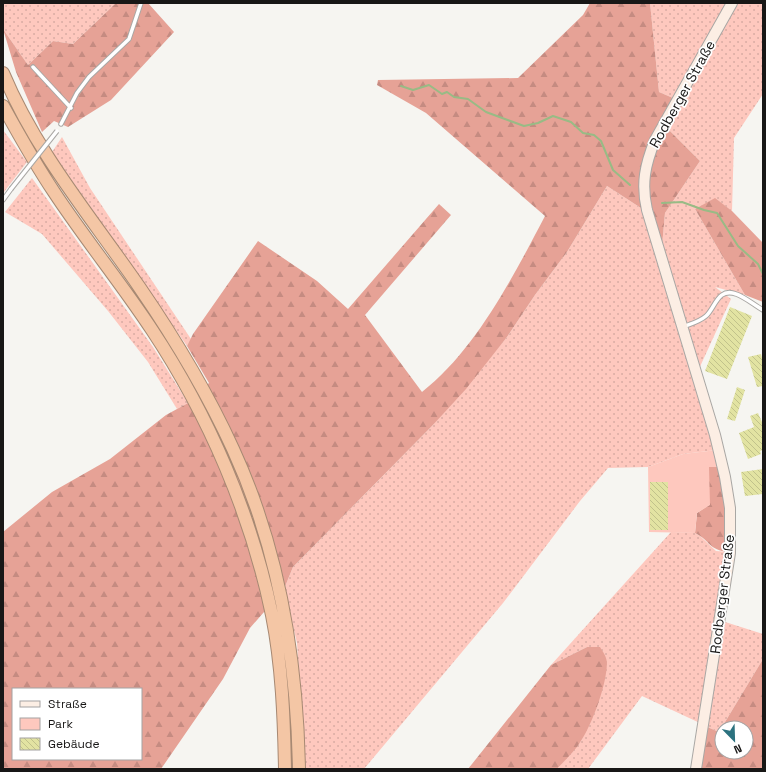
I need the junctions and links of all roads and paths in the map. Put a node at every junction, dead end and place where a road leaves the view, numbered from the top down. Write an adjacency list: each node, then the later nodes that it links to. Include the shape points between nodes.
1 (141, 3): 6 (lane, via 129,39 89,78)
2 (732, 3): 11 (street, Rodberger Straße, via 661,129 644,171 643,190 647,210)
3 (33, 67): 6 (lane)
4 (3, 73): 13 (highway, via 13,97 39,143 165,324 213,407 234,450 267,544 285,614 294,671)
5 (3, 106): 12 (highway, via 54,192 153,332 201,414 220,455 246,521 272,615 280,681)
6 (71, 108): 7 (lane)
7 (61, 124)
8 (57, 131): 9 (lane, bridge)
9 (3, 200)
10 (763, 310): 11 (lane, via 736,294 726,294 717,300 706,316 698,322)
11 (682, 327): 14 (street, Rodberger Straße, via 717,442 728,494 730,553)
12 (285, 769)
13 (299, 769)
14 (696, 769)

